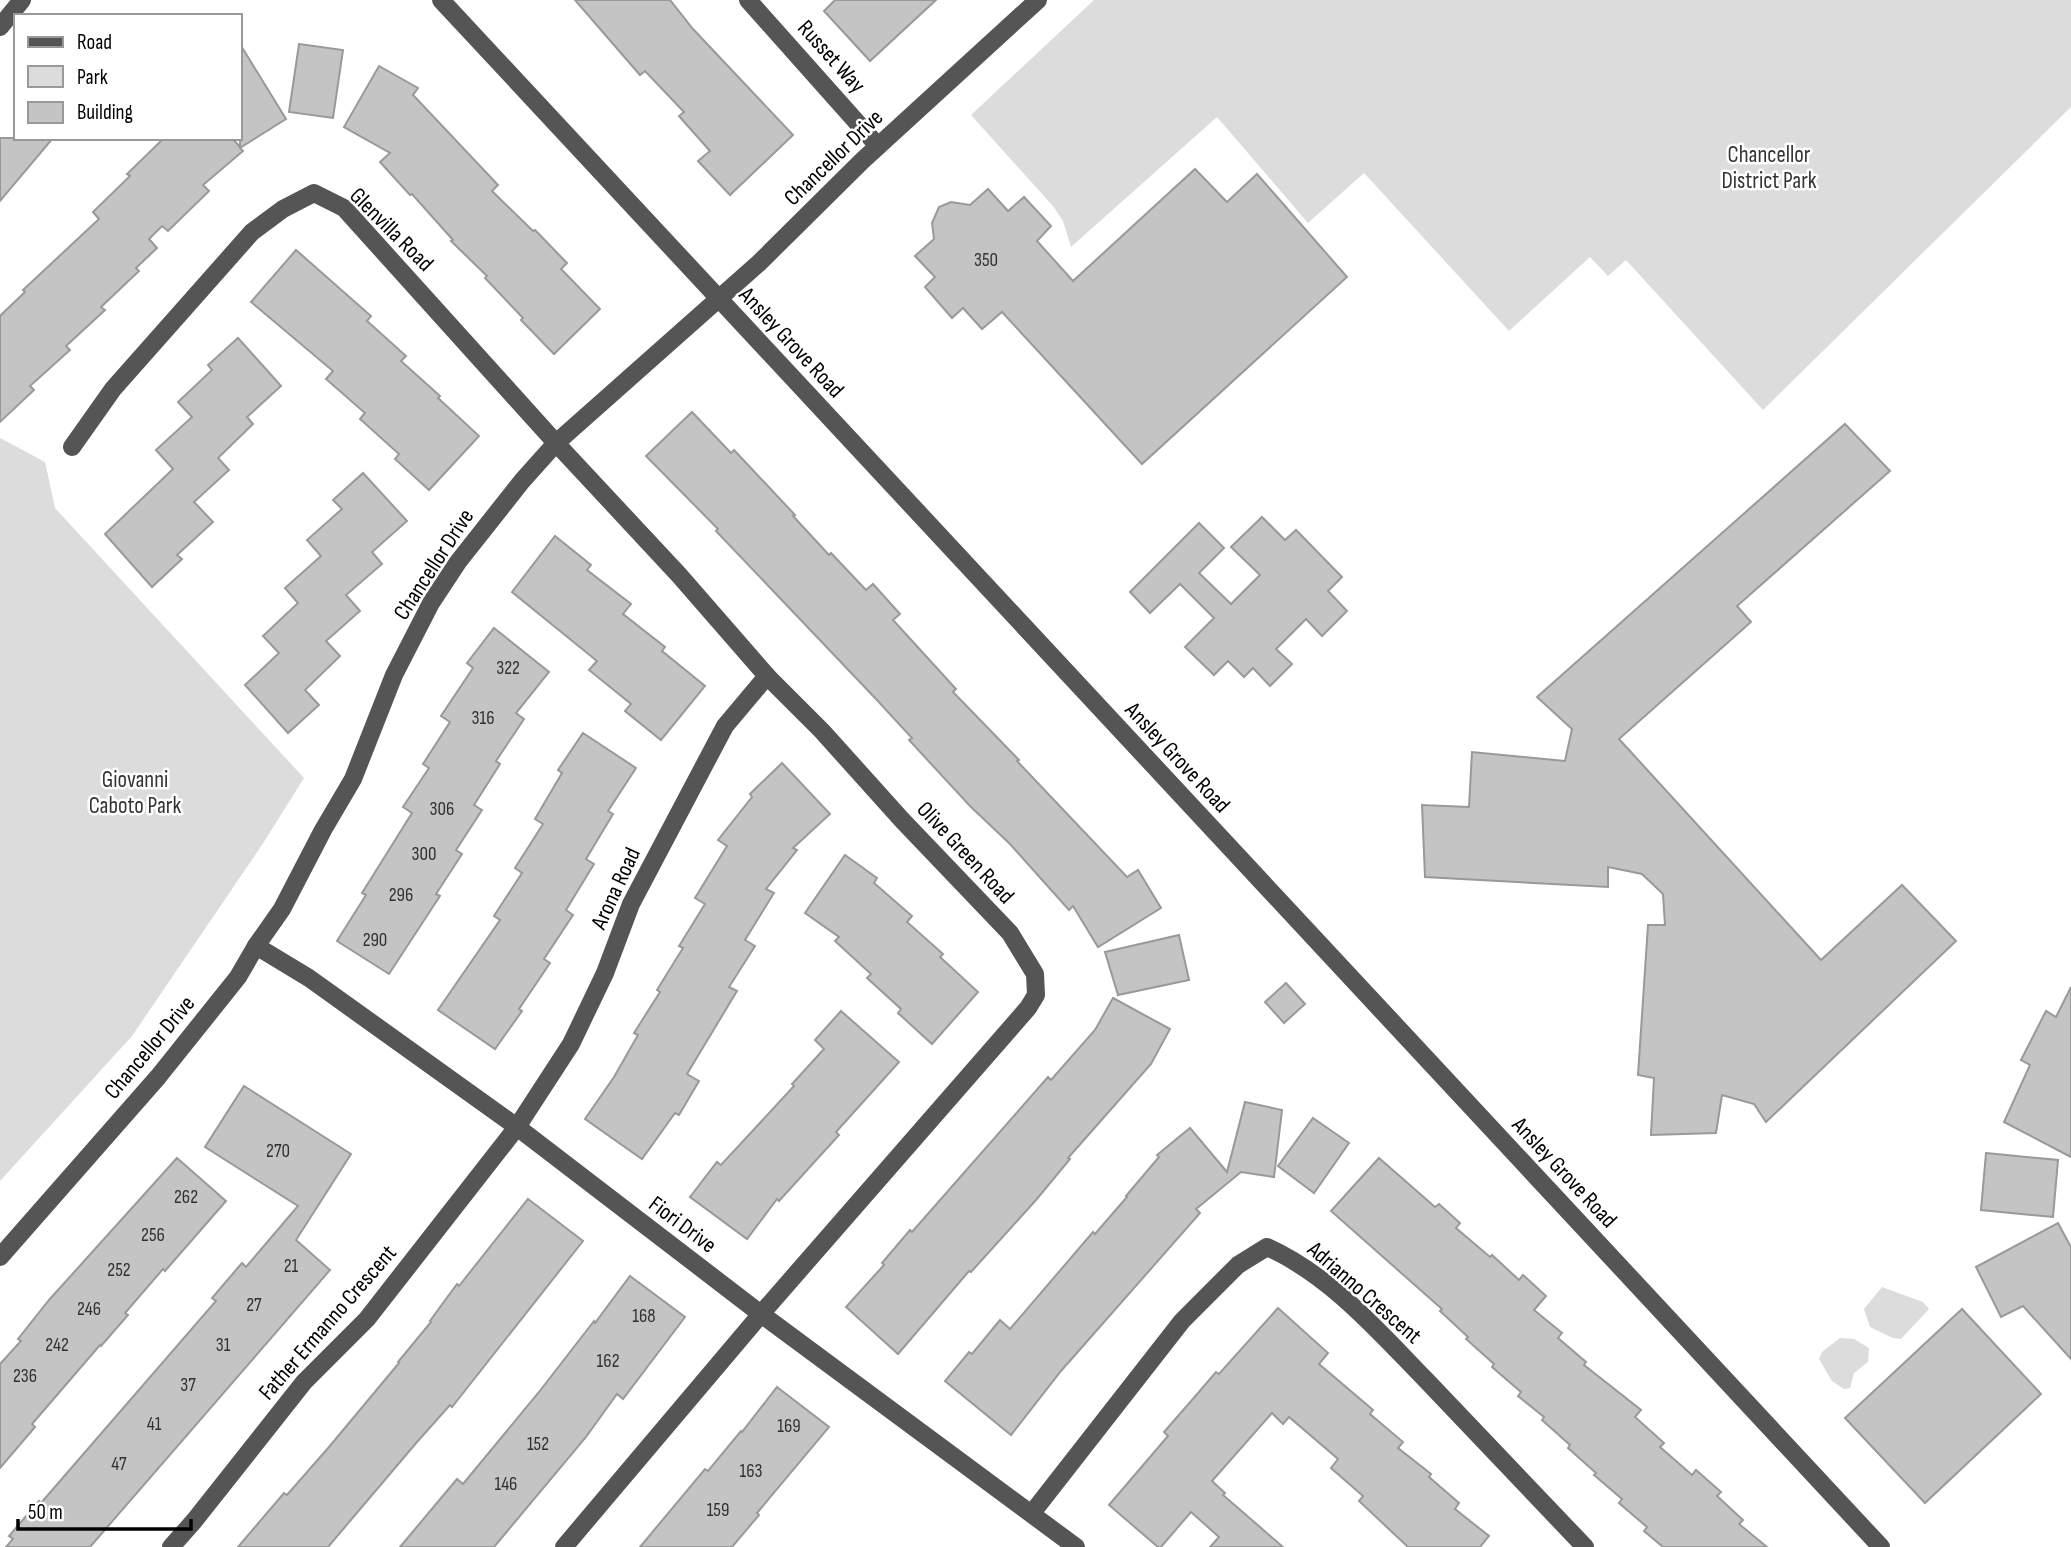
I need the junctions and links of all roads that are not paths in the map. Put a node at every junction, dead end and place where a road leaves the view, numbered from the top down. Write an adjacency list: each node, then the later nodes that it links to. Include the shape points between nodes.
1 (22, 0): 5 (street)
2 (441, 0): 7 (street, Ansley Grove Road)
3 (748, 0): 6 (street, Russet Way)
4 (1038, 0): 6 (street, Chancellor Drive)
5 (0, 27)
6 (878, 146): 7 (street, Chancellor Drive)
7 (718, 299): 8 (street, Chancellor Drive); 20 (street, Ansley Grove Road)
8 (556, 443): 9 (street, Glenvilla Road, via 344,208 314,194 252,232 113,389); 10 (street, Olive Green Road); 11 (street, Chancellor Drive, via 487,523 431,603 394,676 353,779 282,909)
9 (72, 447)
10 (767, 676): 12 (street, Arona Road, via 725,726 631,904 571,1044); 14 (street, Olive Green Road, via 1010,933 1035,974 1036,995)
11 (256, 946): 12 (street, Fiori Drive, via 309,978); 13 (street, Chancellor Drive, via 238,977 158,1077)
12 (517, 1127): 14 (street, Fiori Drive); 16 (street, Father Ermanno Crescent, via 367,1319 304,1382)
13 (0, 1257)
14 (761, 1314): 15 (street, Fiori Drive); 17 (street)
15 (1032, 1513): 18 (street, Fiori Drive); 19 (street, Adrianno Crescent, via 1182,1321 1238,1265 1267,1247 1290,1257 1375,1327)
16 (170, 1547)
17 (564, 1547)
18 (1076, 1547)
19 (1585, 1547)
20 (1881, 1547)

